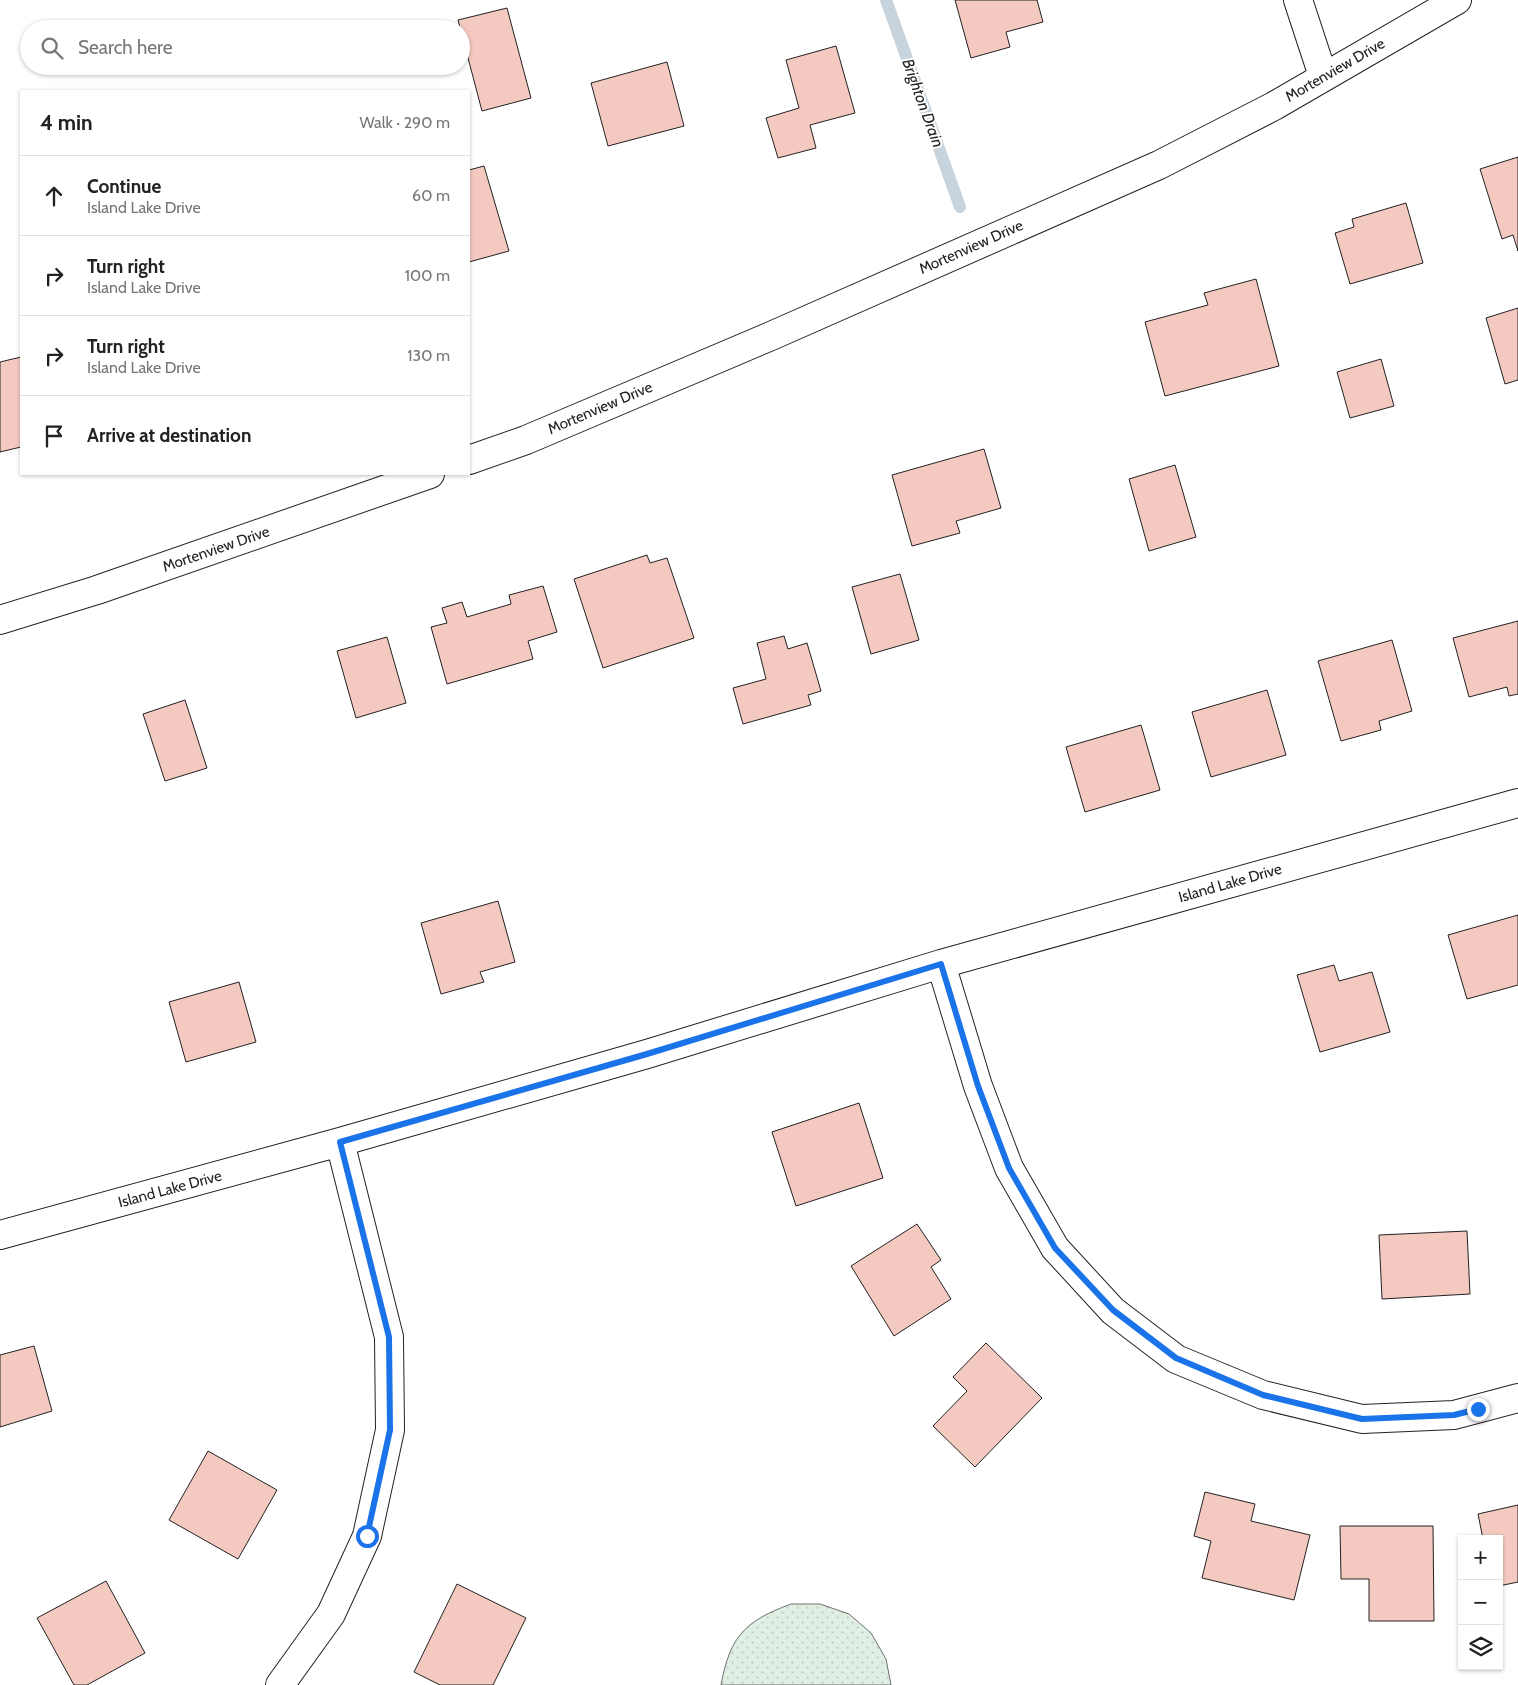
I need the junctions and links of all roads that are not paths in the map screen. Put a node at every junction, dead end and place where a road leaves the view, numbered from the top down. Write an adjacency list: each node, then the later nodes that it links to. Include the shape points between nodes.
1 (1298, 0): 3 (street)
2 (1457, 0): 3 (street, Mortenview Drive)
3 (1323, 76): 4 (street, Mortenview Drive, via 1274,106 1159,166 526,440)
4 (470, 460)
5 (427, 475): 6 (street, Mortenview Drive, via 115,584)
6 (0, 620)
7 (1518, 803): 8 (street, Island Lake Drive)
8 (941, 964): 9 (street, Island Lake Drive, via 647,1054); 11 (street, via 978,1086 1009,1168 1055,1248 1113,1310 1176,1358 1263,1395 1362,1419 1454,1415)
9 (340, 1142): 10 (street, Island Lake Drive); 12 (street, via 389,1337 390,1430 367,1536 331,1614)
10 (0, 1235)
11 (1518, 1398)
12 (280, 1685)

